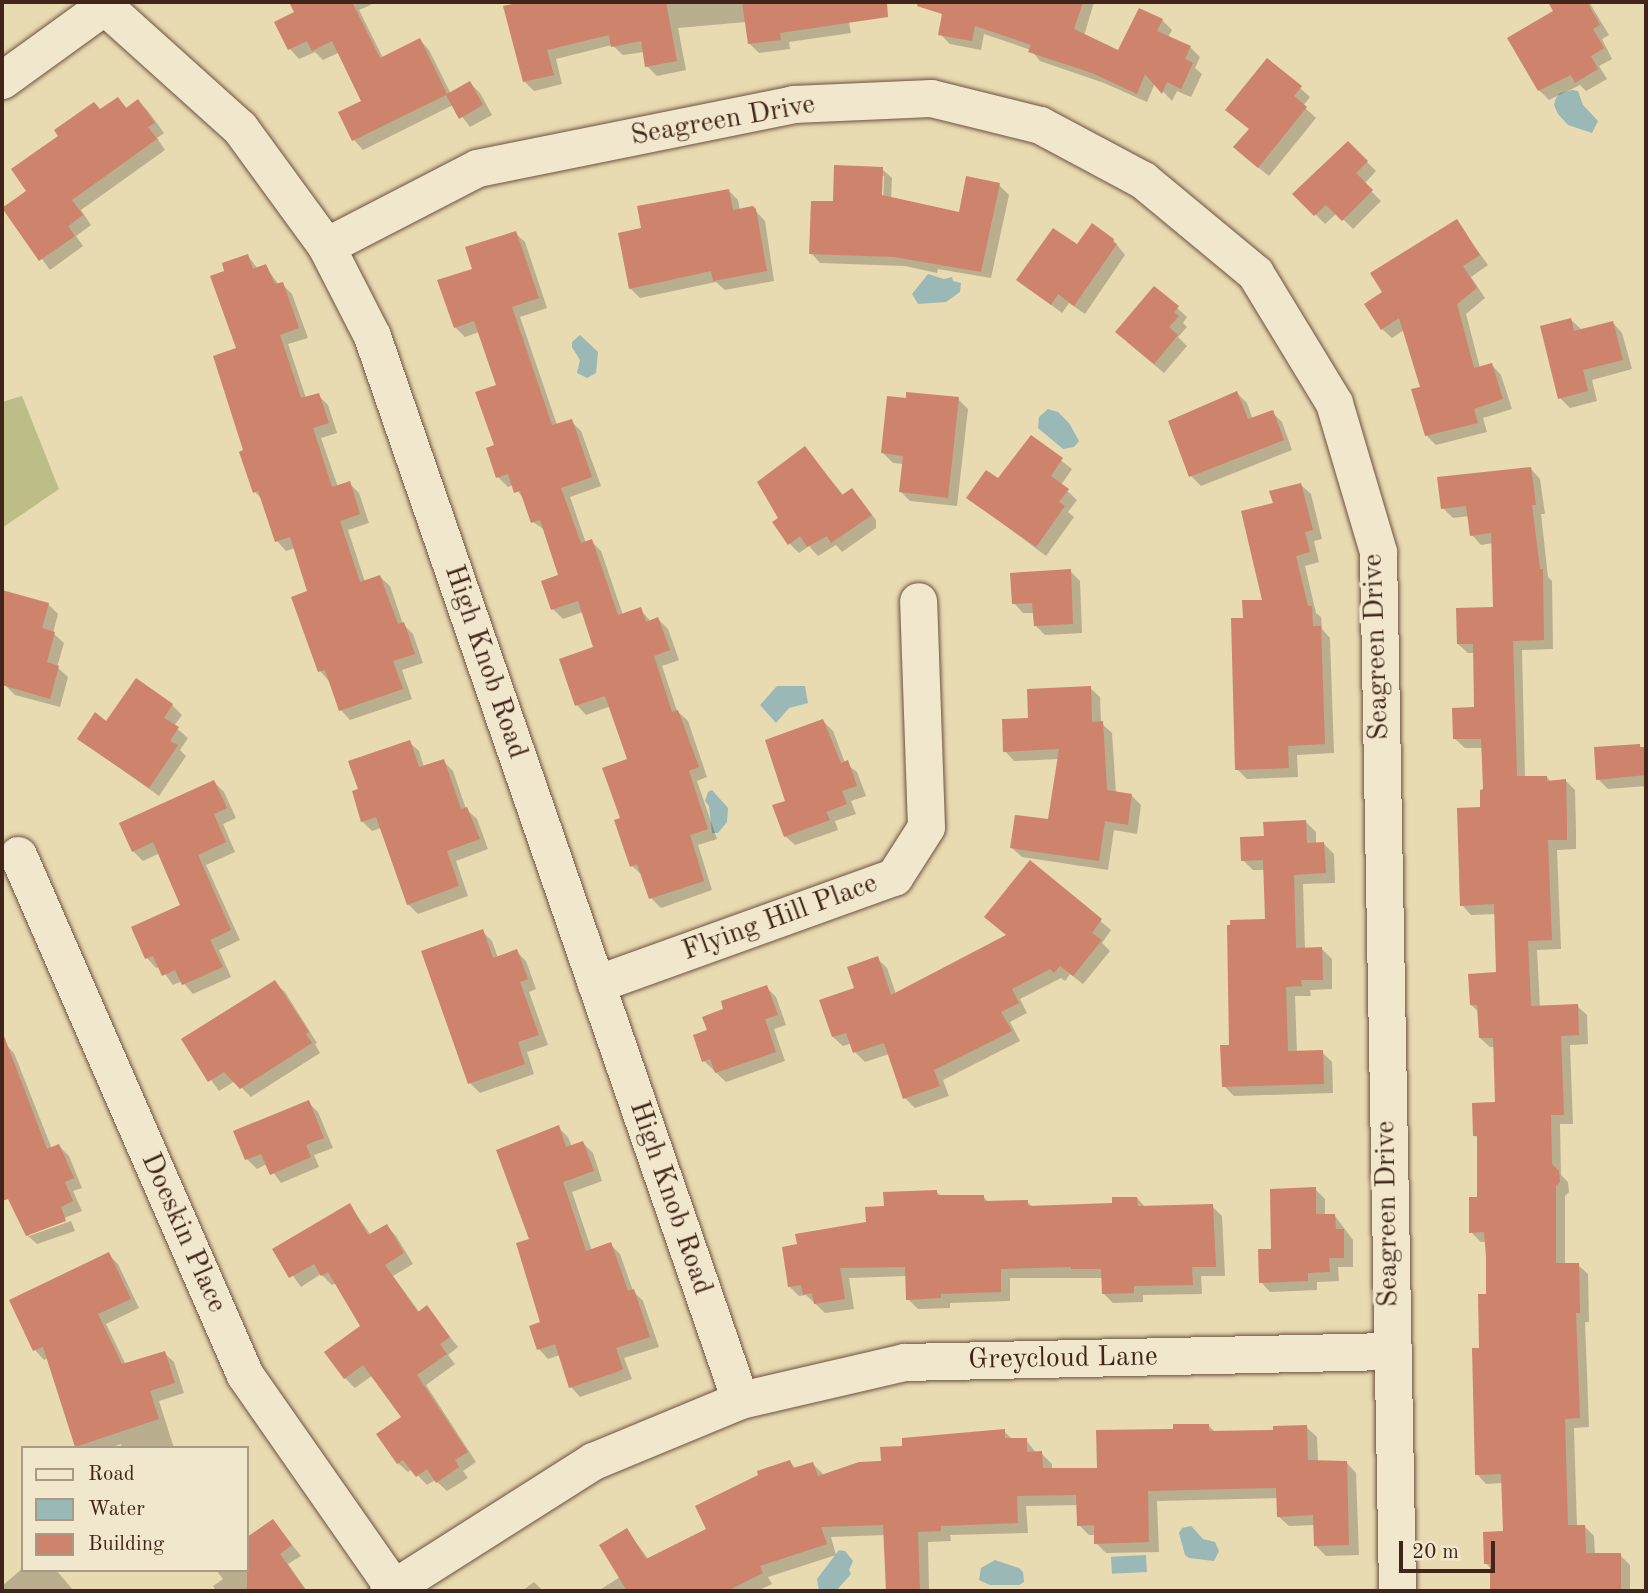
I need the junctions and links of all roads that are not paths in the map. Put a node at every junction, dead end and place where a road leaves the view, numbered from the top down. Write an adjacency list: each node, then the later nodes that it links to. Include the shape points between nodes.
1 (101, 4): 2 (street); 3 (street, High Knob Road, via 240,128)
2 (2, 80)
3 (326, 246): 6 (street, High Knob Road, via 372,336); 7 (street, Seagreen Drive, via 477,168 793,104 931,97 1040,125 1143,180 1255,273 1334,403 1378,552)
4 (918, 601): 6 (street, Flying Hill Place, via 926,827 894,877)
5 (18, 855): 9 (street, Doeskin Place, via 245,1375)
6 (596, 984): 8 (street, High Knob Road)
7 (1391, 1351): 8 (street, Greycloud Lane, via 904,1362); 10 (street, Seagreen Drive)
8 (740, 1400): 9 (street, Greycloud Lane, via 593,1461)
9 (390, 1589)
10 (1397, 1591)

